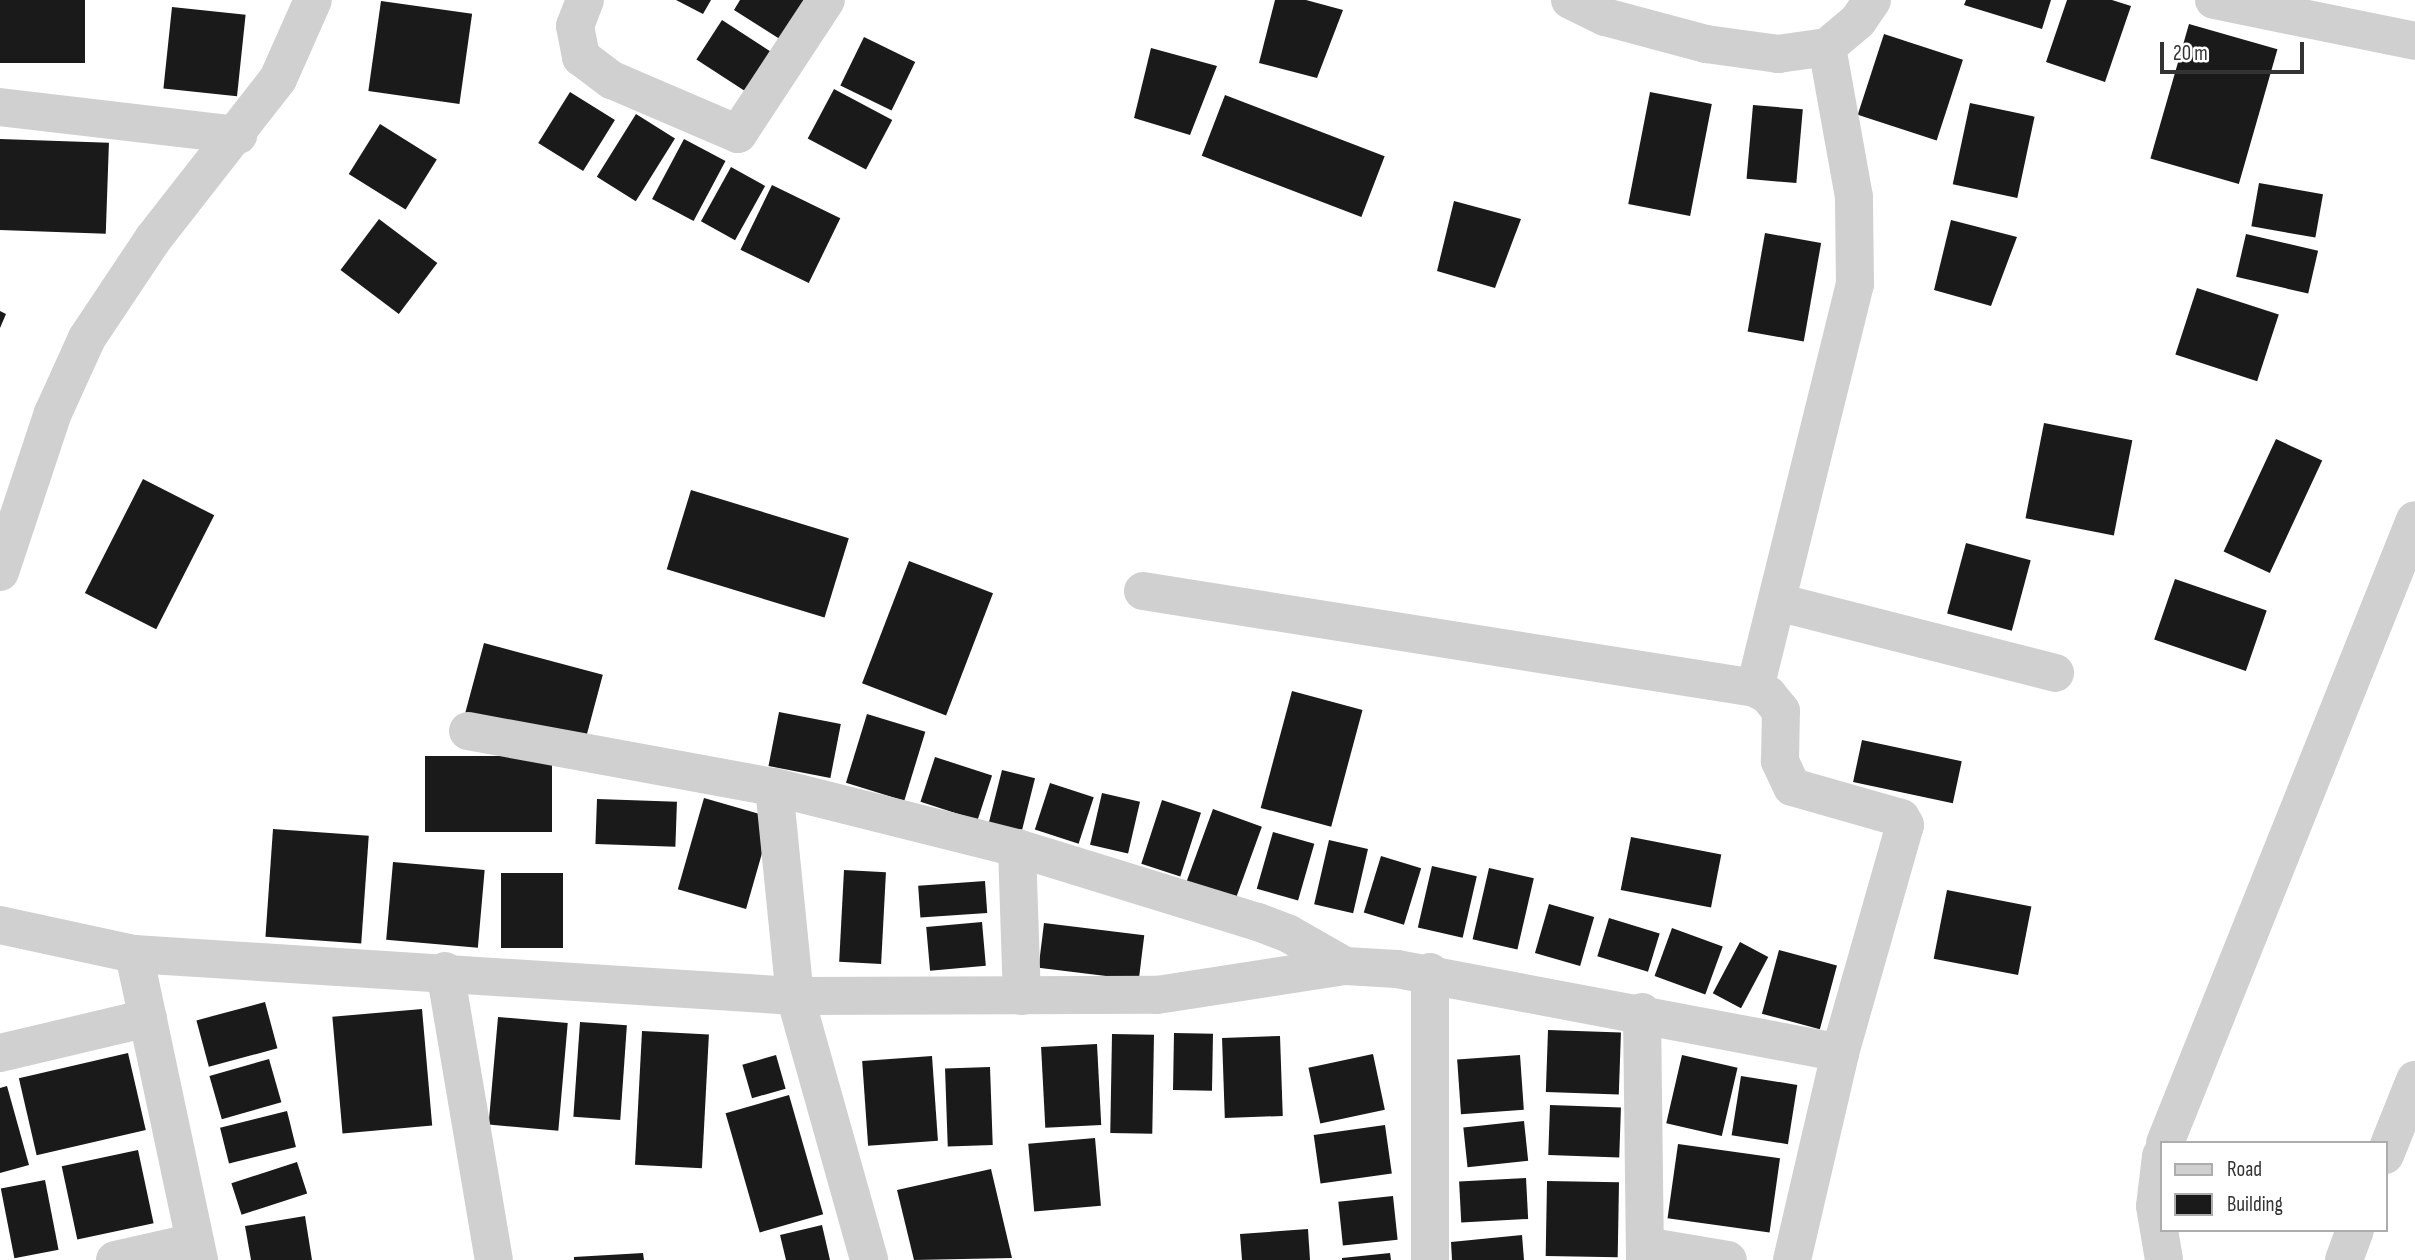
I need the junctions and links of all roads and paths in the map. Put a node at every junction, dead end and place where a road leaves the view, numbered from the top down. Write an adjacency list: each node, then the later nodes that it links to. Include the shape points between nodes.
1 (313, 0): 10 (street, via 278,79)
2 (585, 0): 3 (street, via 575,26 581,57 612,80 738,134)
3 (826, 0)
4 (1570, 0): 8 (street, via 1605,16 1706,44 1778,54)
5 (1872, 0): 8 (street, via 1858,21)
6 (2214, 0): 7 (street)
7 (2415, 41)
8 (1827, 47): 14 (street, via 1854,197 1856,284)
9 (0, 107): 10 (street)
10 (238, 135): 12 (street, via 153,239 87,338 53,413)
11 (2415, 520): 32 (street)
12 (0, 572)
13 (1143, 591): 16 (street)
14 (1777, 602): 15 (street); 16 (street)
15 (2056, 673)
16 (1755, 688): 30 (street, via 1781,711 1780,761 1792,787 1896,817 1905,824)
17 (468, 731): 18 (street)
18 (774, 787): 19 (street); 25 (street)
19 (1017, 848): 22 (street, via 1258,922); 26 (street)
20 (0, 925): 21 (street)
21 (134, 954): 23 (street); 28 (street)
22 (1345, 966): 24 (street); 26 (street, via 1212,990)
23 (446, 971): 25 (street); 39 (street)
24 (1430, 972): 27 (street); 41 (street)
25 (795, 996): 26 (street); 40 (street)
26 (1022, 996)
27 (1643, 1012): 30 (street); 37 (street)
28 (148, 1018): 29 (street); 36 (street)
29 (0, 1053)
30 (1840, 1053): 43 (street)
31 (2415, 1080): 33 (street)
32 (2166, 1141)
33 (2387, 1150)
34 (2160, 1164): 44 (street, via 2155,1206)
35 (2354, 1232): 45 (street)
36 (197, 1251): 38 (street)
37 (1645, 1253): 42 (street)
38 (116, 1260)
39 (494, 1260)
40 (869, 1260)
41 (1430, 1260)
42 (1728, 1260)
43 (1791, 1260)
44 (2164, 1260)
45 (2344, 1260)

